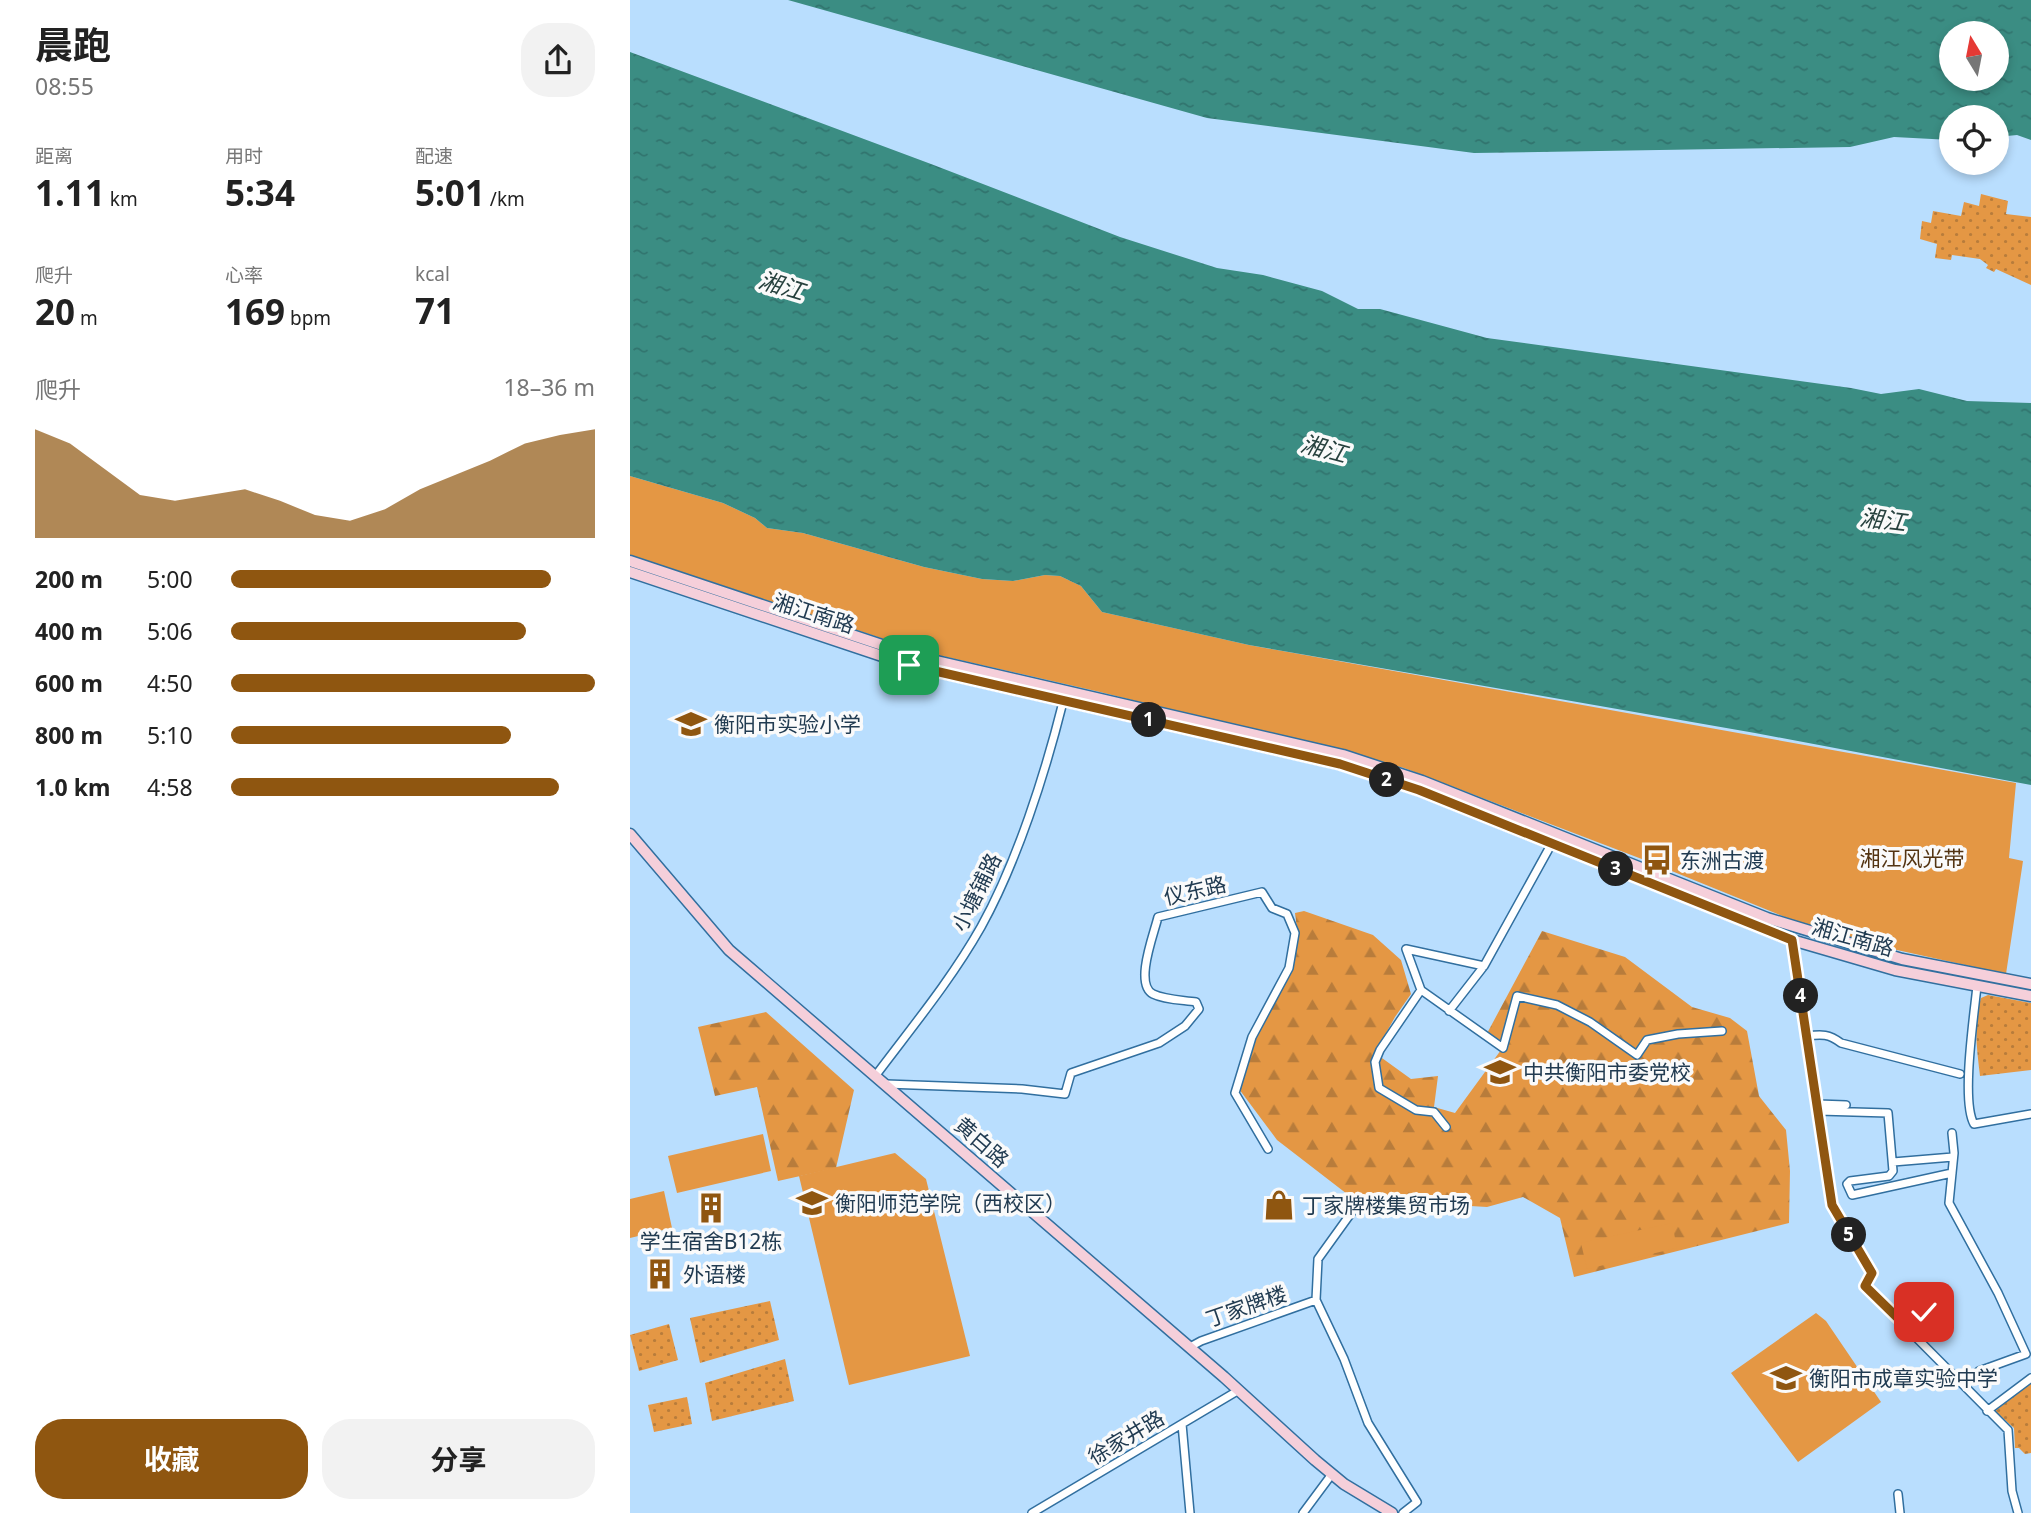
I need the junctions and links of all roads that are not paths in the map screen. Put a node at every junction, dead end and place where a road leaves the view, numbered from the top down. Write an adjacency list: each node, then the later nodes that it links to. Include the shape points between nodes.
1 (630, 561): 8 (main road, 湘江南路, via 915,656 1343,755 1422,780 1825,937 1902,959)
2 (630, 572): 3 (main road, 湘江南路, via 909,665)
3 (1063, 702): 5 (main road, 湘江南路, via 1340,764); 16 (street, 小塘铺路, via 1008,870 981,927)
4 (630, 835): 16 (main road, 黄白路, via 729,950)
5 (1552, 843): 6 (main road, 湘江南路); 7 (street)
6 (1792, 940): 9 (main road, 湘江南路, via 1895,970); 14 (street)
7 (1483, 966): 10 (street, via 1406,949); 12 (street)
8 (2031, 984)
9 (1977, 986): 11 (main road, 湘江南路); 19 (street, via 1970,1117 1975,1124)
10 (1421, 990): 12 (street); 20 (street, via 1375,1062 1380,1088 1416,1110 1434,1112)
11 (2031, 996)
12 (1449, 1011): 13 (street, via 1503,1048 1517,996 1557,1005 1637,1055 1647,1040)
13 (1722, 1031)
14 (1807, 1036): 15 (street, via 1822,1034); 18 (street)
15 (1960, 1074)
16 (876, 1075): 17 (main road, 黄白路)
17 (886, 1084): 22 (street, 仪东路, via 1065,1094 1071,1073 1159,1043 1185,1026 1199,1009 1196,1002 1159,997 1144,986 1158,917 1262,892 1272,908 1287,914 1295,933 1289,968 1252,1037 1235,1093); 30 (main road, 黄白路)
18 (1819, 1107): 24 (street, via 1888,1113); 29 (street, via 1832,1205 1872,1273 1865,1286)
19 (2031, 1114)
20 (1446, 1126)
21 (1952, 1133): 23 (street)
22 (1268, 1149)
23 (1953, 1157): 24 (street); 25 (street)
24 (1893, 1162): 25 (street, via 1894,1171 1889,1175 1848,1182 1850,1194)
25 (1952, 1173): 32 (street, via 1949,1203 2026,1354 1979,1371)
26 (1354, 1209): 27 (street, via 1318,1259)
27 (1315, 1300): 30 (street, 丁家牌楼); 42 (street, via 1368,1423 1417,1502)
28 (1932, 1305): 29 (street)
29 (1908, 1328): 32 (street)
30 (1190, 1347): 33 (main road, 黄白路)
31 (2031, 1378): 34 (street)
32 (1965, 1384): 34 (street)
33 (1239, 1390): 35 (street, 徐家井路); 36 (main road, 黄白路)
34 (1987, 1410): 44 (street, via 2008,1430)
35 (1182, 1424): 38 (street, 徐家井路); 39 (street)
36 (1332, 1474): 40 (street); 41 (main road, 黄白路)
37 (1898, 1494): 43 (street)
38 (1032, 1513)
39 (1190, 1513)
40 (1303, 1513)
41 (1392, 1513)
42 (1403, 1513)
43 (1900, 1513)
44 (2018, 1513)

